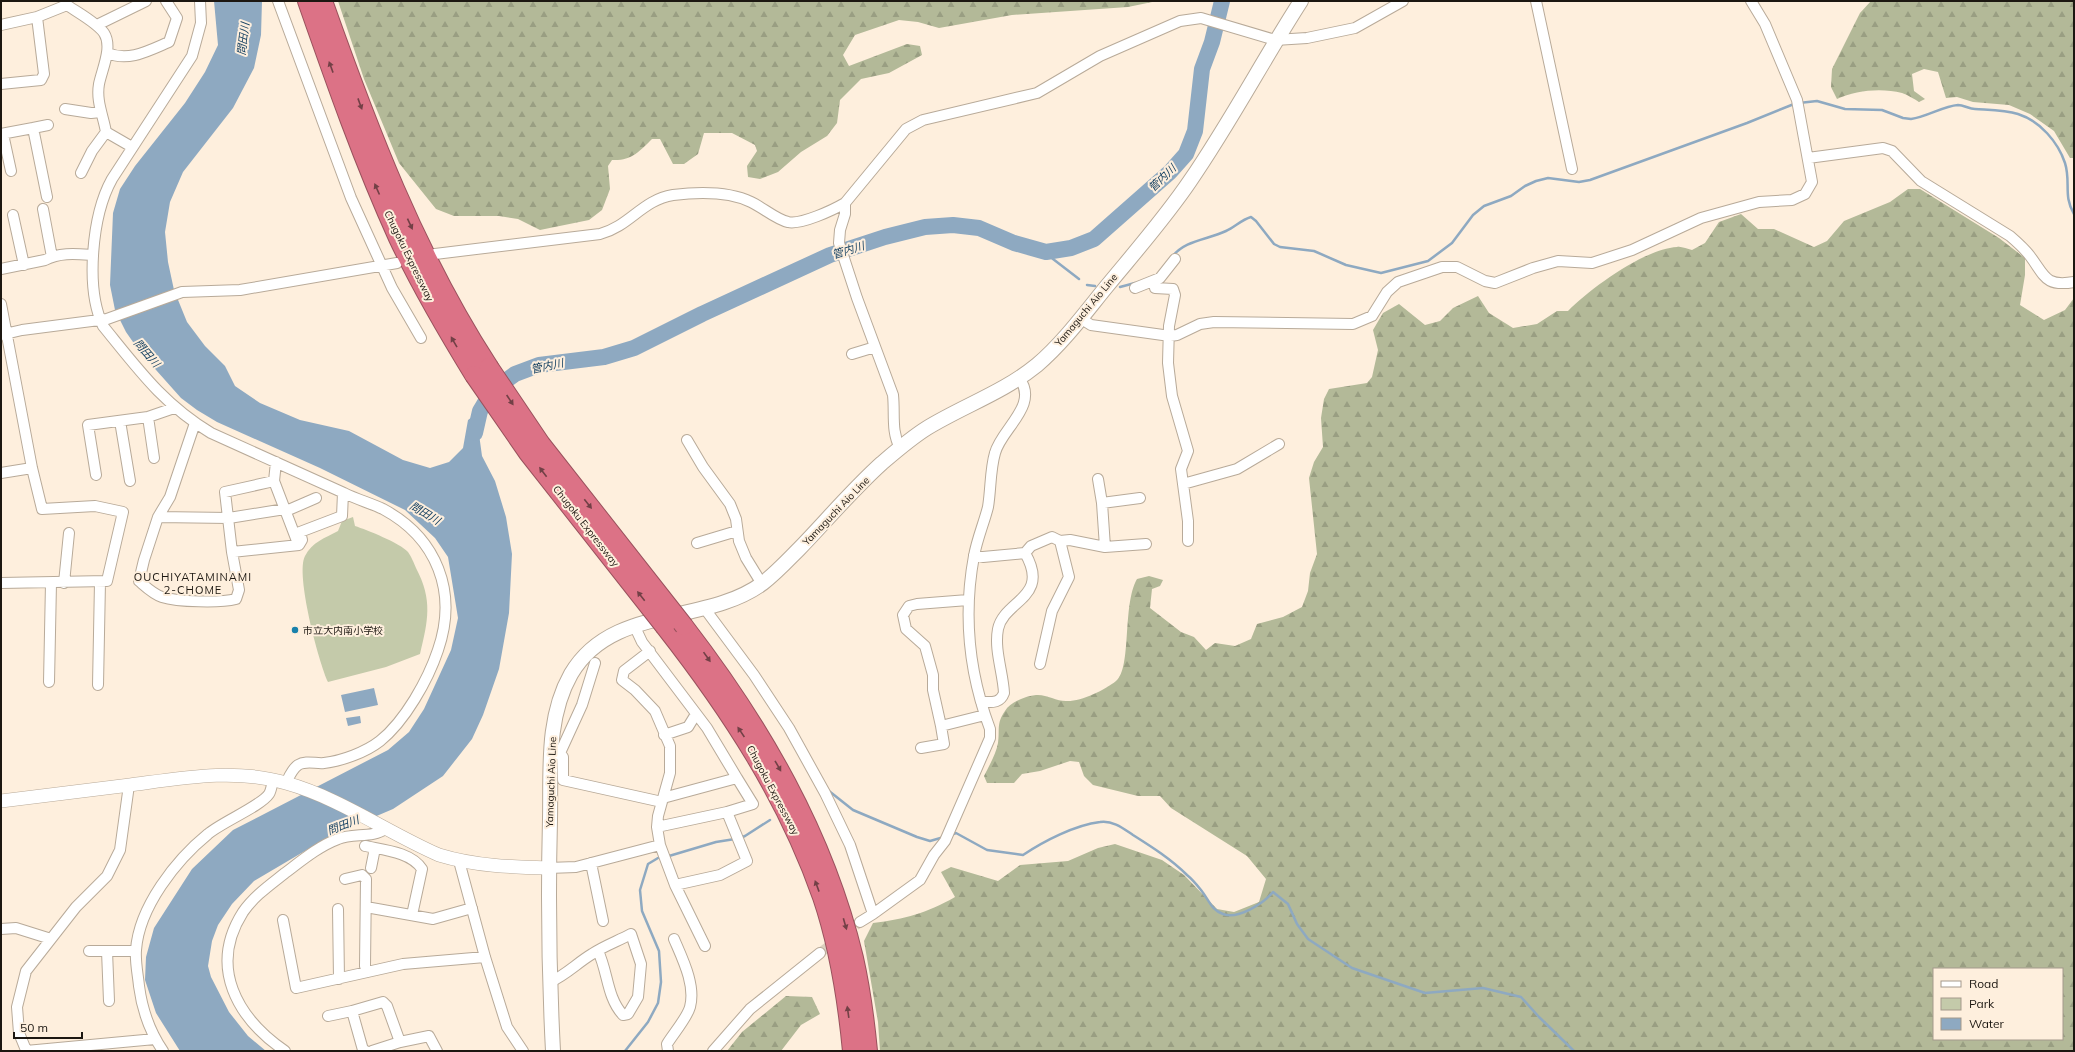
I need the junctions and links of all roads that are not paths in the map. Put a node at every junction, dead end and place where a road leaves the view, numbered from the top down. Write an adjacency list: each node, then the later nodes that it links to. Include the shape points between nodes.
1 (146, 1): 14 (street)
2 (166, 1): 16 (street, via 177,18 169,42 134,56 117,57)
3 (200, 1): 24 (street, via 201,23 192,56)
4 (278, 1): 39 (street, via 351,198)
5 (307, 1): 52 (highway, Chugoku Expressway, one-way to 5, via 436,312 399,239 353,129)
6 (323, 1): 52 (highway, Chugoku Expressway, one-way to 52, via 367,122 406,216)
7 (1301, 1): 15 (main road, Yamaguchi Aio Line)
8 (1403, 1): 15 (street, via 1355,28 1307,38)
9 (1536, 1): 26 (street)
10 (1751, 1): 25 (street, via 1765,24 1797,103)
11 (67, 3): 12 (street); 14 (street)
12 (37, 17): 13 (street); 17 (street, via 44,74 41,80)
13 (1, 25)
14 (96, 25): 16 (street, via 107,40)
15 (1276, 40): 30 (street, via 1201,18 1168,26 1100,56 1038,93 923,120 906,129); 45 (main road, Yamaguchi Aio Line, via 1189,182)
16 (106, 53): 19 (street, via 99,84 98,99)
17 (1, 84)
18 (65, 109): 19 (street)
19 (101, 112): 22 (street)
20 (48, 125): 21 (street)
21 (33, 128): 23 (street); 29 (street)
22 (106, 132): 24 (street); 28 (street, via 92,151)
23 (2, 134): 27 (street)
24 (132, 147): 34 (street, via 104,193 98,211)
25 (1808, 158): 42 (street, via 1882,148 1892,151 1921,181 2014,240 2031,257 2046,279 2056,283); 48 (street, via 1812,182 1805,194 1792,200 1759,202 1701,218 1632,250 1592,263 1558,261 1495,283 1485,281 1457,267 1442,267 1398,282 1387,292 1372,316 1354,324 1214,322 1200,324 1177,336)
26 (1572, 169)
27 (11, 171)
28 (81, 173)
29 (47, 197)
30 (845, 203): 33 (street, via 813,217 789,223 750,201 737,197 697,193 674,195 648,203 622,225 600,234); 50 (street, via 839,243)
31 (43, 209): 35 (street)
32 (13, 215): 38 (street)
33 (435, 254)
34 (93, 255): 35 (street, via 74,253); 46 (street, via 96,306)
35 (52, 257): 38 (street)
36 (1175, 259): 41 (street)
37 (397, 263): 39 (street)
38 (24, 265): 40 (street)
39 (382, 267): 46 (street, via 240,290 182,292); 49 (street)
40 (1, 270)
41 (1154, 282): 43 (street); 48 (street, via 1155,288 1173,290 1175,295 1169,326)
42 (2074, 282)
43 (1135, 288)
44 (1, 304): 47 (street)
45 (1080, 318): 48 (street, via 1091,325); 53 (main road, Yamaguchi Aio Line, via 1039,363)
46 (103, 320): 47 (street, via 22,330); 54 (street, via 102,326)
47 (3, 335): 63 (street, via 25,423)
48 (1170, 336): 69 (street, via 1168,363 1172,396 1188,451 1181,469)
49 (421, 338)
50 (875, 347): 51 (street); 60 (street, via 893,396 893,429)
51 (852, 354)
52 (482, 371): 160 (highway, Chugoku Expressway, one-way to 52, bridge, via 839,963 822,899 774,788 747,740 715,693 528,452); 161 (highway, Chugoku Expressway, one-way to 161, bridge, via 684,626 760,735 787,782 820,849 836,894 854,959)
53 (1019, 378): 60 (main road, Yamaguchi Aio Line, via 926,429); 87 (street, via 1026,394 1023,407 996,447 988,507)
54 (174, 408): 55 (street); 57 (street)
55 (148, 417): 56 (street); 61 (street)
56 (120, 421): 65 (street, via 88,426); 67 (street)
57 (195, 423): 62 (street, via 211,433); 75 (street, via 170,497)
58 (687, 440): 77 (street, via 703,468 730,504 736,519)
59 (1279, 444): 69 (street, via 1237,469)
60 (900, 448): 92 (main road, Yamaguchi Aio Line)
61 (154, 458)
62 (276, 462): 68 (street); 70 (street)
63 (32, 468): 64 (street); 88 (street, via 42,509 95,506 123,512 108,581)
64 (1, 473)
65 (96, 475)
66 (1098, 479): 73 (street)
67 (130, 481)
68 (274, 481): 74 (street); 76 (street, via 226,492)
69 (1183, 484): 81 (street)
70 (343, 493): 85 (street, via 342,516 300,532 302,540 299,545); 109 (street, via 383,510 423,541 439,571 444,589 445,632 427,676 401,720 388,735 344,759 324,764 303,763 297,766)
71 (316, 498): 74 (street)
72 (1140, 498): 73 (street)
73 (1102, 503): 84 (street)
74 (285, 510): 76 (street); 79 (street)
75 (158, 517): 76 (street); 85 (street, via 140,580 147,588 162,597 215,603 236,599 239,590)
76 (229, 518): 85 (street)
77 (737, 531): 82 (street); 92 (street, via 746,558)
78 (69, 533): 91 (street)
79 (297, 541)
80 (1060, 541): 84 (street, via 1070,540); 86 (street, via 1052,537 1031,546); 98 (street, via 1069,577 1052,611)
81 (1188, 541)
82 (697, 543)
83 (1146, 544): 84 (street)
84 (1105, 547)
85 (232, 552)
86 (1025, 553): 87 (street, via 983,557); 101 (street, via 1031,564 1031,585 1027,594 1002,620 996,640 1004,693 997,702)
87 (974, 555): 93 (street)
88 (100, 582): 91 (street); 100 (street)
89 (1, 583): 90 (street)
90 (51, 583): 91 (street); 99 (street, via 54,666)
91 (64, 583)
92 (762, 584): 94 (main road, Yamaguchi Aio Line, via 727,602)
93 (968, 600): 101 (street, via 969,638); 104 (street, via 917,604 909,606 903,615 906,630 925,646 934,675 933,690)
94 (704, 609): 95 (main road, Yamaguchi Aio Line); 126 (street, via 758,681 789,728 850,845)
95 (634, 625): 96 (street); 107 (main road, Yamaguchi Aio Line, via 602,640 586,654 574,670 562,691 556,709)
96 (650, 651): 102 (street); 105 (street, via 624,671 622,680 654,711)
97 (595, 663): 107 (street, via 582,705)
98 (1040, 664)
99 (49, 682)
100 (98, 685)
101 (981, 702): 103 (street)
102 (696, 714): 105 (street, via 688,728); 108 (street)
103 (985, 715): 104 (street); 126 (street, via 990,738 945,841 920,880)
104 (941, 726): 106 (street, via 944,744)
105 (664, 735): 111 (street, via 670,746 670,773)
106 (921, 748)
107 (556, 754): 111 (street, via 563,758 563,780); 120 (main road, Yamaguchi Aio Line)
108 (737, 778): 111 (street); 113 (street, via 752,804)
109 (284, 783): 110 (street, via 224,775); 114 (street, via 329,800); 137 (street, via 263,801 208,833 174,867 147,911)
110 (129, 785): 112 (street); 132 (street, via 120,850 107,876 76,907)
111 (662, 800): 115 (street)
112 (1, 801)
113 (727, 812): 115 (street); 122 (street, via 747,861 720,874)
114 (380, 827): 117 (street, via 439,855); 152 (street, via 380,833 338,839 302,860 259,894 244,912 230,940 228,965 237,1001 256,1027)
115 (657, 827): 116 (street)
116 (660, 845): 118 (street); 122 (street)
117 (459, 861): 120 (street); 124 (street)
118 (591, 863): 120 (street, via 576,867); 129 (street)
119 (370, 868): 127 (street, via 370,847 395,852 418,862 422,869)
120 (548, 868): 143 (main road, Yamaguchi Aio Line)
121 (345, 879): 123 (street, via 362,875 366,879)
122 (674, 885): 134 (street)
123 (366, 907): 127 (street); 141 (street)
124 (472, 908): 127 (street, via 433,919); 140 (street)
125 (338, 909): 142 (street)
126 (873, 914): 130 (street)
127 (412, 915)
128 (283, 920): 142 (street, via 296,988)
129 (602, 920)
130 (860, 922)
131 (1, 929): 132 (street, via 16,928)
132 (51, 939): 150 (street, via 26,971 17,1007 19,1033)
133 (674, 939): 158 (street, via 691,989 690,1008 667,1044)
134 (705, 946)
135 (89, 951): 136 (street)
136 (107, 951): 137 (street); 144 (street)
137 (135, 951): 147 (street, via 140,994)
138 (598, 951): 138 (street, via 630,934 641,964 638,998 628,1014 623,1015 615,1006 606,970); 143 (street)
139 (820, 953): 159 (street, via 750,1009)
140 (485, 957): 141 (street, via 403,964); 156 (street, via 507,1027)
141 (367, 972): 142 (street)
142 (339, 979)
143 (550, 982): 157 (main road, Yamaguchi Aio Line)
144 (109, 1002)
145 (352, 1011): 146 (street); 148 (street, via 383,1002 387,1006); 153 (street, via 363,1050)
146 (328, 1016)
147 (155, 1039): 149 (street); 151 (street)
148 (400, 1042): 154 (street); 155 (street, via 429,1036)
149 (122, 1046): 150 (street)
150 (26, 1051)
151 (164, 1051)
152 (286, 1051)
153 (366, 1051)
154 (372, 1051)
155 (437, 1051)
156 (523, 1051)
157 (552, 1051)
158 (668, 1051)
159 (713, 1051)
160 (852, 1051)
161 (868, 1051)

